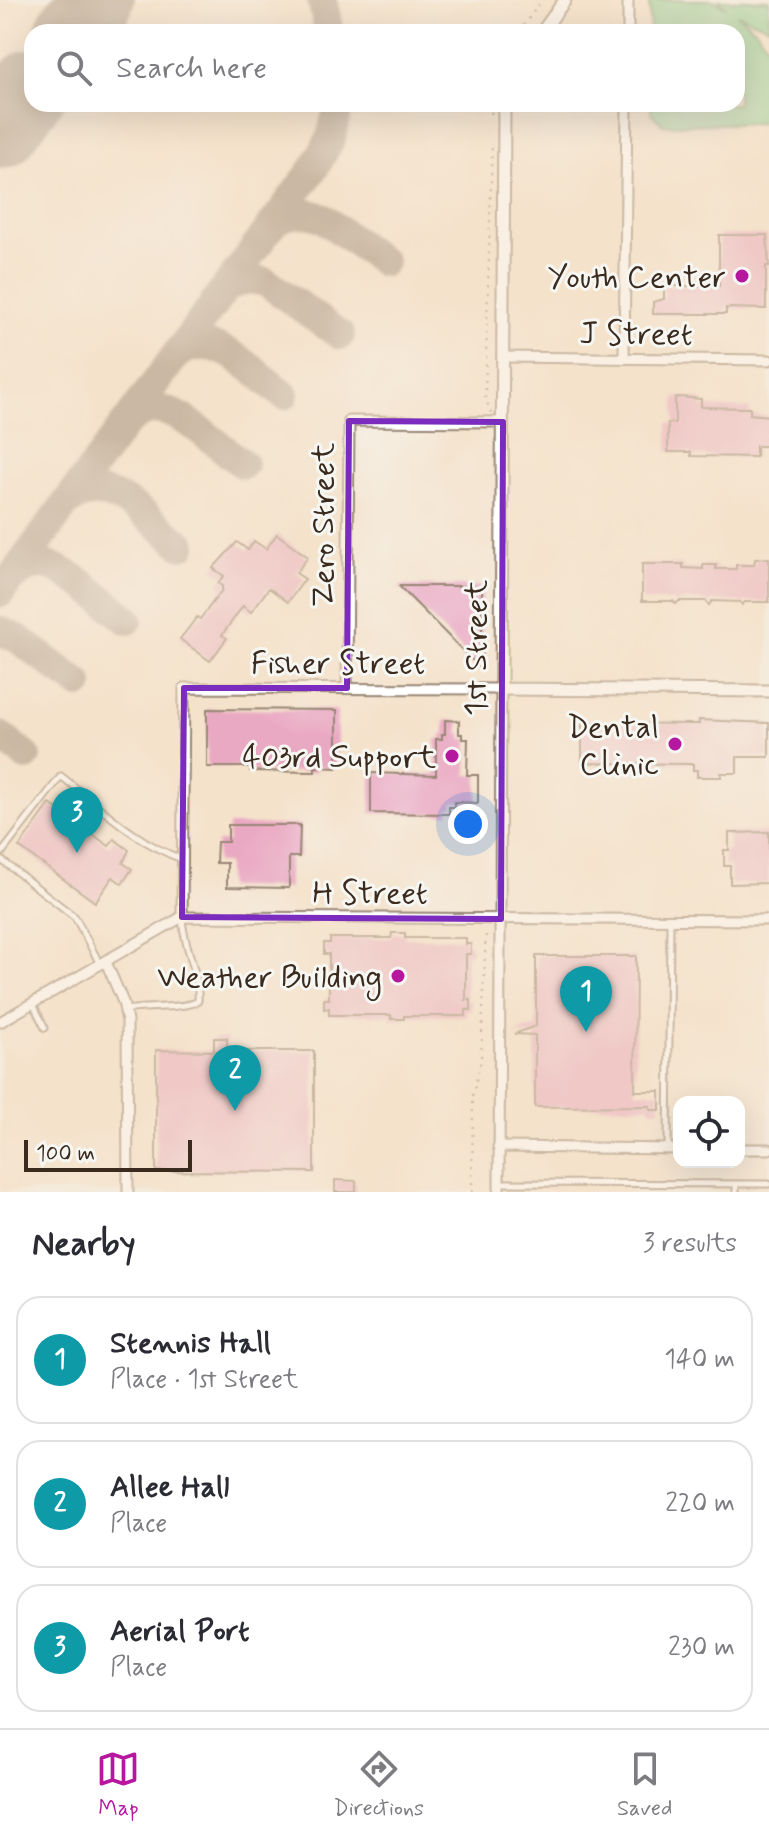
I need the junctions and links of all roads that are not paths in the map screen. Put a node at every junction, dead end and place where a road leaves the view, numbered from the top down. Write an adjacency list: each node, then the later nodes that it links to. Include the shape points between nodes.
1 (565, 0): 3 (street)
2 (628, 0): 4 (street)
3 (548, 24)
4 (628, 24)
5 (504, 112): 7 (street, 1st Street)
6 (627, 112): 8 (street)
7 (503, 357): 8 (street, J Street); 10 (street, 1st Street)
8 (624, 358): 9 (street, J Street)
9 (769, 360)
10 (503, 422): 11 (street, Zero Street, via 349,421); 12 (street, 1st Street)
11 (347, 688): 12 (street, Fisher Street); 15 (street, Fisher Street, via 184,688)
12 (501, 689): 13 (street, Fisher Street); 17 (street, 1st Street)
13 (769, 691)
14 (0, 857): 15 (lane, via 61,776 138,836); 20 (lane, via 75,917)
15 (183, 859): 16 (street, Fisher Street)
16 (182, 917): 17 (street, H Street); 20 (street); 22 (lane, via 198,1001)
17 (501, 919): 18 (street, H Street); 26 (street, 1st Street)
18 (670, 920): 19 (street, H Street); 25 (lane)
19 (769, 920)
20 (103, 963): 21 (street); 22 (street)
21 (33, 1004): 23 (street); 24 (lane)
22 (125, 1010): 33 (street)
23 (0, 1022)
24 (45, 1028)
25 (673, 1096)
26 (498, 1147): 27 (street); 32 (street, 1st Street)
27 (673, 1149)
28 (745, 1149): 29 (street)
29 (769, 1149)
30 (736, 1184): 31 (lane); 32 (lane); 34 (lane)
31 (769, 1184)
32 (498, 1188)
33 (128, 1192)
34 (736, 1192)

